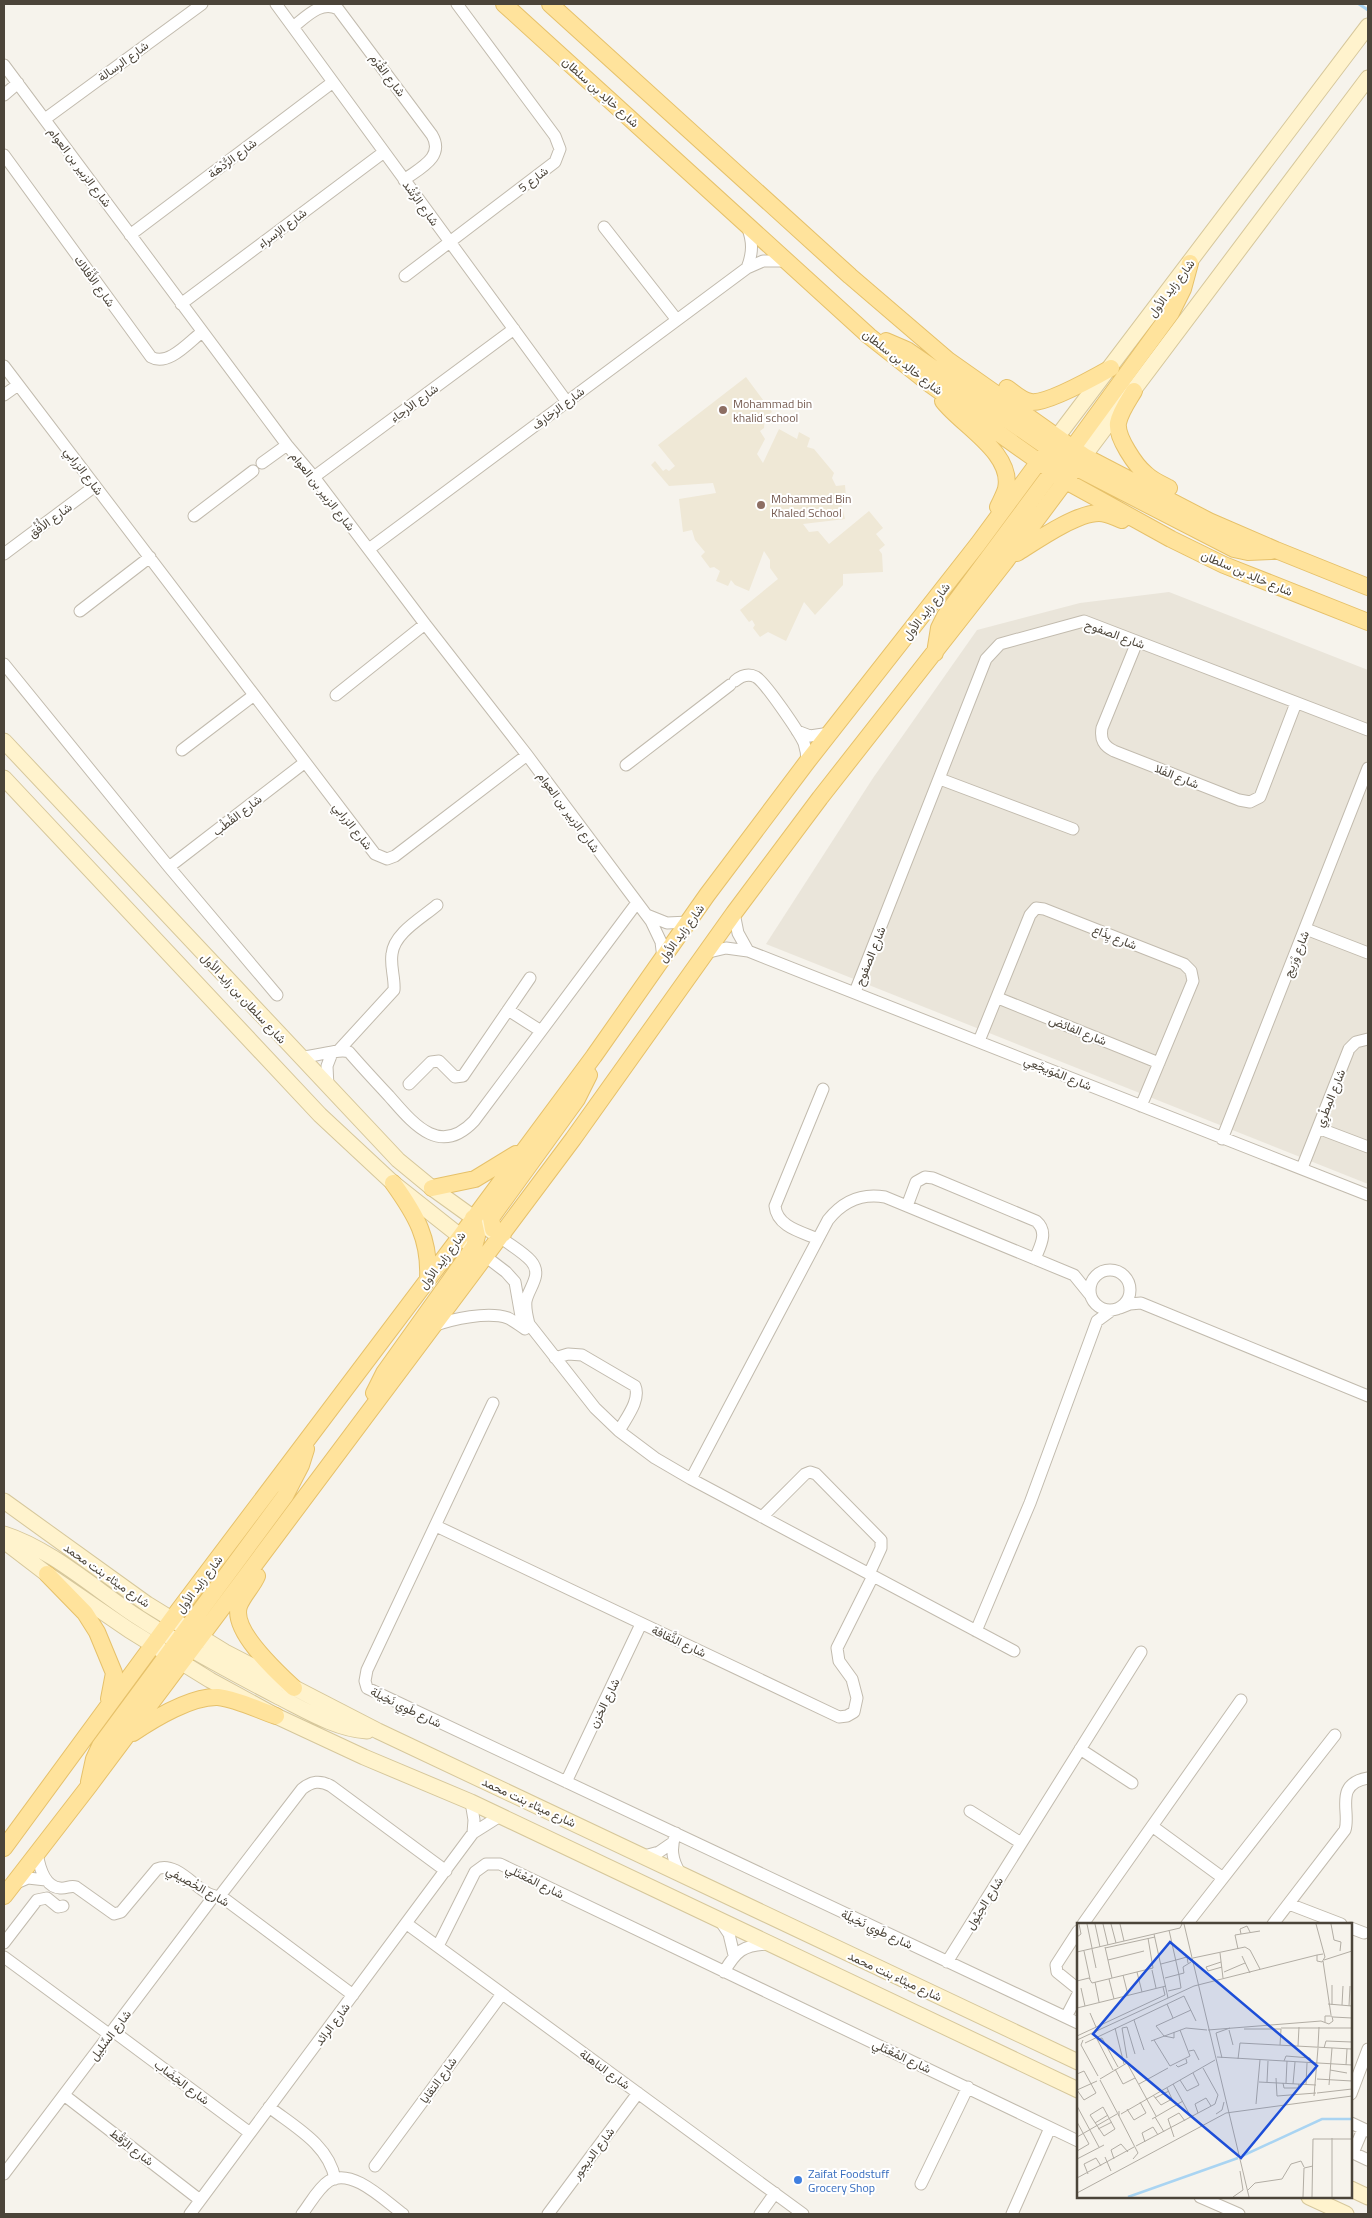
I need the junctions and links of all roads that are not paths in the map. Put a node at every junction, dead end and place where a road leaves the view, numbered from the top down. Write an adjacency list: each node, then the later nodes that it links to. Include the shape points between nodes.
1 (202, 4): 13 (street, شارع الرسالة)
2 (276, 4): 7 (street, شارع الرُّشْد)
3 (457, 4): 20 (street, شارع 5, via 555,136 560,149 555,162)
4 (504, 4): 17 (main road, شارع خالِد بن سلطان)
5 (550, 4): 30 (main road, شارع خالِد بن سلطان, via 843,270)
6 (1368, 26): 22 (main road, شارع زايد الأول)
7 (294, 27): 10 (street, شارع الرُّشْد); 16 (street, شارع القُرْم, via 322,6 338,9 432,134 437,147 435,154)
8 (4, 65): 11 (street, شارع الزبير بن العوام)
9 (1368, 78): 35 (main road, شارع زايد الأول)
10 (333, 82): 14 (street, شارع الرُّشْد); 19 (street, شارع الرُّدْهَة)
11 (18, 83): 12 (street); 13 (street, شارع الزبير بن العوام)
12 (4, 95)
13 (45, 119): 19 (street, شارع الزبير بن العوام)
14 (384, 152): 16 (street, شارع الرُّشْد); 25 (street, شارع الإسراء)
15 (4, 155): 28 (street, شارع الأَفْلاك, via 151,357 159,361 167,359)
16 (404, 180): 20 (street, شارع الرُّشْد)
17 (746, 224): 21 (main road, شارع خالِد بن سلطان); 23 (street, via 752,241)
18 (604, 227): 26 (street)
19 (130, 235): 25 (street, شارع الزبير بن العوام)
20 (450, 242): 24 (street, شارع 5); 27 (street, شارع الرُّشْد)
21 (789, 262): 23 (street, شارع الزخارف, via 772,260); 29 (main road, شارع خالِد بن سلطان)
22 (1190, 263): 32 (main road, شارع زايد الأول); 39 (main road, via 1171,313)
23 (747, 268): 26 (street, شارع الزخارف)
24 (405, 276)
25 (181, 304): 28 (street, شارع الزبير بن العوام)
26 (677, 320): 37 (street, شارع الزخارف)
27 (514, 329): 37 (street, شارع الرُّشْد); 41 (street, شارع الأرجاء)
28 (202, 332): 38 (street, شارع الزبير بن العوام)
29 (869, 336): 34 (main road, شارع خالِد بن سلطان); 39 (main road, via 907,350)
30 (948, 360): 32 (main road, via 979,370 1020,398 1032,402 1077,386); 39 (main road, شارع خالِد بن سلطان)
31 (4, 366): 33 (street, شارع الزرابي)
32 (1111, 368): 39 (main road, شارع زايد الأول)
33 (18, 385): 36 (street); 42 (street, شارع الزرابي)
34 (931, 385): 40 (main road, شارع خالِد بن سلطان); 46 (main road, via 956,417 991,446 1006,476 1004,495)
35 (1134, 391): 39 (main road, شارع زايد الأول); 44 (main road, via 1118,423 1125,446 1146,475 1190,498)
36 (4, 395)
37 (567, 402): 47 (street, شارع الزخارف)
38 (287, 445): 41 (street, شارع الزبير بن العوام); 43 (street)
39 (1064, 459): 40 (main road, شارع خالِد بن سلطان); 44 (main road, شارع خالِد بن سلطان); 45 (main road, شارع خالِد بن سلطان); 48 (main road, via 1220,544 1248,552); 51 (main road, شارع زايد الأول); 57 (main road, via 945,616 935,640)
40 (1038, 463): 46 (main road, شارع زايد الأول)
41 (314, 477): 47 (street, شارع الزبير بن العوام)
42 (95, 486): 49 (street, شارع الأُفُق); 50 (street, شارع الزرابي)
43 (194, 516)
44 (1208, 521): 48 (main road, شارع خالِد بن سلطان)
45 (1171, 539): 51 (main road, via 1106,514 1093,514 1048,533); 54 (main road, شارع خالِد بن سلطان, via 1276,587)
46 (978, 544): 64 (main road, شارع زايد الأول)
47 (368, 549): 55 (street, شارع الزبير بن العوام)
48 (1276, 550): 52 (main road, شارع خالِد بن سلطان)
49 (4, 554)
50 (150, 557): 53 (street); 59 (street, شارع الزرابي)
51 (1005, 562): 57 (main road, شارع زايد الأول)
52 (1368, 587)
53 (80, 611)
54 (1368, 622)
55 (425, 624): 60 (street); 67 (street, شارع الزبير بن العوام)
56 (1137, 642): 61 (street, شارع الصفوح); 61 (street, شارع الفَلا, via 1102,728 1103,742 1114,751 1244,802 1255,801 1263,792); 73 (street, شارع الصفوح, via 1084,622 1000,644 986,659)
57 (935, 654): 78 (main road, شارع زايد الأول)
58 (4, 664): 75 (street)
59 (254, 694): 66 (street); 69 (street, شارع الزرابي)
60 (336, 695)
61 (1296, 703): 62 (street, شارع الصفوح)
62 (1368, 730)
63 (796, 731): 64 (street, via 810,736); 68 (street, via 806,749); 70 (street, via 761,680 744,675)
64 (830, 733): 68 (main road, شارع زايد الأول)
65 (7, 750): 96 (main road, شارع سلطان بن زايد الأول)
66 (182, 750)
67 (527, 755): 69 (street, شارع الزرابي, via 387,859 372,851); 76 (street, شارع الزبير بن العوام)
68 (807, 762): 80 (main road, شارع زايد الأول)
69 (304, 763): 75 (street, شارع القُطُب)
70 (626, 765)
71 (1368, 768): 81 (street, شارع وْرَيج)
72 (4, 778): 107 (main road, شارع سلطان بن زايد الأول, via 300,1095)
73 (940, 779): 74 (street); 87 (street, شارع الصفوح)
74 (1073, 829)
75 (169, 867): 88 (street)
76 (636, 904): 79 (street, شارع الزبير بن العوام); 91 (street)
77 (437, 906): 94 (street, via 397,941 392,954 394,990)
78 (734, 912): 82 (street, via 738,933); 83 (main road, شارع زايد الأول)
79 (646, 914): 80 (street, شارع الزبير بن العوام, via 667,922); 85 (street, شارع الزبير بن العوام, via 658,935)
80 (689, 922): 85 (main road, شارع زايد الأول)
81 (1306, 928): 84 (street); 103 (street, شارع وْرَيج)
82 (748, 951): 83 (street, شارع المُوَيجْعِي, via 726,948); 87 (street, شارع المُوَيجْعِي)
83 (704, 953): 112 (main road, شارع زايد الأول, via 579,1132)
84 (1368, 953)
85 (663, 958): 95 (main road, شارع زايد الأول)
86 (530, 978): 90 (street)
87 (856, 992): 93 (street, شارع المُوَيجْعِي)
88 (277, 995)
89 (998, 998): 93 (street, شارع يِذَاع); 97 (street, شارع الفائض); 97 (street, شارع يِذَاع, via 1030,915 1036,908 1184,964 1194,981)
90 (508, 1010): 91 (street); 98 (street, via 464,1076 456,1076 439,1061 430,1062)
91 (541, 1031): 94 (street, via 474,1121 449,1136 420,1130 349,1052)
92 (1368, 1039): 102 (street, شارع المِطْرِي, via 1356,1042 1349,1049)
93 (979, 1042): 101 (street, شارع المُوَيجْعِي)
94 (335, 1051): 96 (street); 99 (street, via 327,1066)
95 (594, 1056): 104 (main road, شارع زايد الأول); 112 (main road, via 583,1089 491,1218 493,1229)
96 (300, 1057): 99 (main road, شارع سلطان بن زايد الأول)
97 (1159, 1062): 101 (street, شارع يِذَاع)
98 (409, 1084)
99 (328, 1087): 108 (main road, شارع سلطان بن زايد الأول, via 398,1160)
100 (823, 1089): 114 (street, via 775,1206 777,1216 784,1224)
101 (1141, 1106): 103 (street, شارع المُوَيجْعِي)
102 (1318, 1128): 105 (street); 106 (street, شارع المِطْرِي)
103 (1222, 1138): 106 (street, شارع المُوَيجْعِي)
104 (528, 1146): 108 (main road, via 475,1178); 111 (main road, شارع زايد الأول)
105 (1368, 1147)
106 (1302, 1168): 109 (street, شارع المُوَيجْعِي)
107 (393, 1183): 113 (main road, شارع سلطان بن زايد الأول); 119 (main road, via 423,1237 429,1259)
108 (432, 1188): 111 (main road, شارع سلطان بن زايد الأول)
109 (1368, 1195)
110 (906, 1206): 114 (street, via 874,1195 848,1201 837,1209); 116 (street); 116 (street, via 916,1182 925,1177 933,1178 1036,1221 1044,1237)
111 (473, 1218): 112 (main road, شارع سلطان بن زايد الأول); 113 (main road, شارع زايد الأول); 115 (main road)
112 (501, 1236): 115 (main road, شارع زايد الأول); 127 (street, via 534,1266 536,1278 526,1302 526,1313 529,1324)
113 (460, 1237): 115 (main road, شارع سلطان بن زايد الأول); 119 (main road, شارع زايد الأول)
114 (818, 1239): 133 (street)
115 (480, 1252): 125 (main road, شارع زايد الأول); 126 (street, via 515,1282 520,1316); 130 (main road, via 384,1373)
116 (1035, 1259): 118 (street)
117 (1099, 1272): 118 (street); 120 (street, via 1118,1271 1128,1279); 121 (street, via 1091,1283)
118 (1074, 1275): 121 (street)
119 (428, 1279): 132 (main road, شارع زايد الأول)
120 (1130, 1286): 122 (street); 123 (street, via 1129,1298)
121 (1092, 1298): 123 (street, via 1101,1308); 124 (street)
122 (1141, 1303): 123 (street); 128 (street)
123 (1116, 1309): 124 (street)
124 (1097, 1321): 143 (street, via 1030,1503)
125 (433, 1326): 126 (street, via 456,1320 500,1317 508,1318); 130 (main road, شارع زايد الأول)
126 (527, 1330): 127 (street)
127 (555, 1358): 131 (street, via 595,1408); 131 (street, via 568,1354 582,1355 634,1386 636,1400)
128 (1368, 1396)
129 (493, 1403): 136 (street, شارع طَوِي نَخِيلَة)
130 (369, 1412): 139 (main road, شارع زايد الأول)
131 (619, 1430): 133 (street, via 655,1458)
132 (311, 1434): 144 (main road, شارع زايد الأول); 145 (main road, via 301,1465 285,1496)
133 (692, 1479): 135 (street)
134 (4, 1501): 144 (main road, شارع ميثاء بنت محمد, via 103,1573)
135 (762, 1517): 141 (street); 141 (street, via 805,1474 816,1474 881,1540)
136 (436, 1526): 142 (street, شارع الثَّقافة); 158 (street, شارع طَوِي نَخِيلَة, via 367,1670 365,1685)
137 (4, 1534): 144 (main road, via 51,1557)
138 (4, 1540): 140 (main road, شارع ميثاء بنت محمد)
139 (262, 1554): 145 (main road, شارع زايد الأول); 149 (main road, via 259,1573 238,1612 255,1648)
140 (47, 1574): 144 (main road, شارع ميثاء بنت محمد); 151 (main road, via 85,1613 97,1632 114,1673)
141 (871, 1575): 142 (street, شارع الثَّقافة, via 838,1643 837,1656 852,1678 857,1698 854,1712 843,1717); 143 (street)
142 (642, 1624): 158 (street, شارع الخزن)
143 (976, 1631): 146 (street)
144 (162, 1632): 145 (main road); 145 (main road); 148 (main road, شارع ميثاء بنت محمد); 151 (main road, شارع زايد الأول)
145 (188, 1639): 148 (main road, شارع زايد الأول); 149 (main road, شارع ميثاء بنت محمد); 153 (main road, via 218,1665 317,1716 353,1729)
146 (1014, 1651)
147 (1141, 1652): 156 (street, شارع الحِيُول)
148 (174, 1658): 152 (main road, شارع ميثاء بنت محمد); 155 (main road, شارع زايد الأول); 160 (main road, via 100,1746)
149 (294, 1688): 153 (main road, شارع ميثاء بنت محمد)
150 (1241, 1700): 164 (street)
151 (108, 1705): 168 (main road, شارع زايد الأول)
152 (276, 1716): 155 (main road, via 224,1698 209,1698 162,1715); 161 (main road, شارع ميثاء بنت محمد)
153 (378, 1731): 170 (main road, شارع ميثاء بنت محمد)
154 (1335, 1735): 173 (street)
155 (123, 1740): 160 (main road, شارع زايد الأول)
156 (1080, 1749): 159 (street); 167 (street, شارع الحِيُول)
157 (1368, 1778): 177 (street, via 1349,1791 1345,1802 1345,1830)
158 (566, 1782): 166 (street, شارع طَوِي نَخِيلَة)
159 (1132, 1783)
160 (89, 1786): 169 (main road, شارع زايد الأول)
161 (471, 1802): 163 (main road, شارع ميثاء بنت محمد); 165 (street)
162 (970, 1811): 167 (street)
163 (500, 1816): 165 (street, شارع الرائد); 179 (main road, شارع ميثاء بنت محمد)
164 (1152, 1826): 173 (street); 180 (street)
165 (473, 1833): 171 (street, شارع الرائد)
166 (674, 1838): 170 (street, via 659,1852); 172 (street, via 673,1859); 193 (street, شارع طَوِي نَخِيلَة)
167 (1021, 1843): 193 (street, شارع الحِيُول)
168 (4, 1848)
169 (37, 1853): 174 (street); 175 (main road, شارع زايد الأول)
170 (644, 1856): 172 (main road, شارع ميثاء بنت محمد)
171 (446, 1871): 176 (street, شارع السِّلِيل, via 331,1786 316,1782 302,1789); 184 (street, شارع الرائد)
172 (680, 1873): 202 (main road, شارع ميثاء بنت محمد)
173 (1222, 1878): 181 (street)
174 (46, 1880): 175 (street, شارع الخْصِيفي, via 28,1878); 176 (street, شارع الخْصِيفي, via 60,1888 76,1887 114,1914 121,1912 151,1874 162,1866)
175 (8, 1891)
176 (217, 1896): 197 (street, شارع الخْصِيفي); 200 (street, شارع السِّلِيل)
177 (1289, 1904): 182 (street); 183 (street)
178 (63, 1906): 188 (street, via 58,1907 47,1898 37,1900)
179 (721, 1922): 189 (main road, شارع ميثاء بنت محمد); 191 (street, via 729,1934)
180 (1084, 1923)
181 (1188, 1923)
182 (1274, 1923)
183 (1338, 1923)
184 (407, 1924): 190 (street, شارع الناهلة); 197 (street, شارع الرائد)
185 (1352, 1928): 187 (street)
186 (1077, 1933): 195 (street, via 1056,1965 1057,1972)
187 (1364, 1933)
188 (4, 1943)
189 (768, 1944): 191 (street); 204 (main road, شارع ميثاء بنت محمد)
190 (438, 1946): 194 (street, شارع المُعْتَلي, via 474,1872 493,1863); 196 (street, شارع الناهلة)
191 (734, 1955): 194 (street)
192 (4, 1957): 200 (street, شارع الخِضَاب)
193 (947, 1962): 199 (street, شارع طَوِي نَخِيلَة)
194 (724, 1972): 203 (street, شارع المُعْتَلي)
195 (1077, 1988)
196 (502, 1994): 206 (street, شارع الناهلة); 215 (street, شارع التقايا)
197 (353, 1995): 208 (street, شارع الرائد)
198 (1077, 1998): 199 (street)
199 (1072, 2020)
200 (112, 2033): 207 (street, شارع السِّلِيل); 212 (street, شارع الخِضَاب)
201 (1368, 2049): 205 (street)
202 (1077, 2062)
203 (968, 2087): 210 (street, شارع المُعْتَلي); 218 (street)
204 (1077, 2090)
205 (1352, 2091)
206 (638, 2093): 220 (street, شارع الناهلة); 228 (street, شارع الديجور)
207 (64, 2095): 216 (street, شارع السِّلِيل); 224 (street, شارع الرَّقْط)
208 (269, 2107): 212 (street, شارع الرائد); 217 (street, via 320,2147 330,2161)
209 (1352, 2124): 211 (street)
210 (1050, 2128): 213 (street, شارع المُعْتَلي); 231 (street)
211 (1367, 2131): 214 (street)
212 (250, 2133): 224 (street, شارع الرائد)
213 (1077, 2141)
214 (1358, 2155)
215 (375, 2166)
216 (4, 2174)
217 (335, 2179): 226 (street, via 323,2186); 227 (street, via 346,2177 358,2181)
218 (921, 2184)
219 (1352, 2189): 221 (main road)
220 (775, 2193): 229 (street); 230 (street, شارع الناهلة)
221 (1368, 2197)
222 (1202, 2198): 232 (street)
223 (1311, 2198): 233 (main road)
224 (200, 2200): 225 (street, شارع الرائد)
225 (190, 2214)
226 (302, 2214)
227 (402, 2214)
228 (548, 2214)
229 (760, 2214)
230 (803, 2214)
231 (1012, 2214)
232 (1239, 2214)
233 (1346, 2214)

